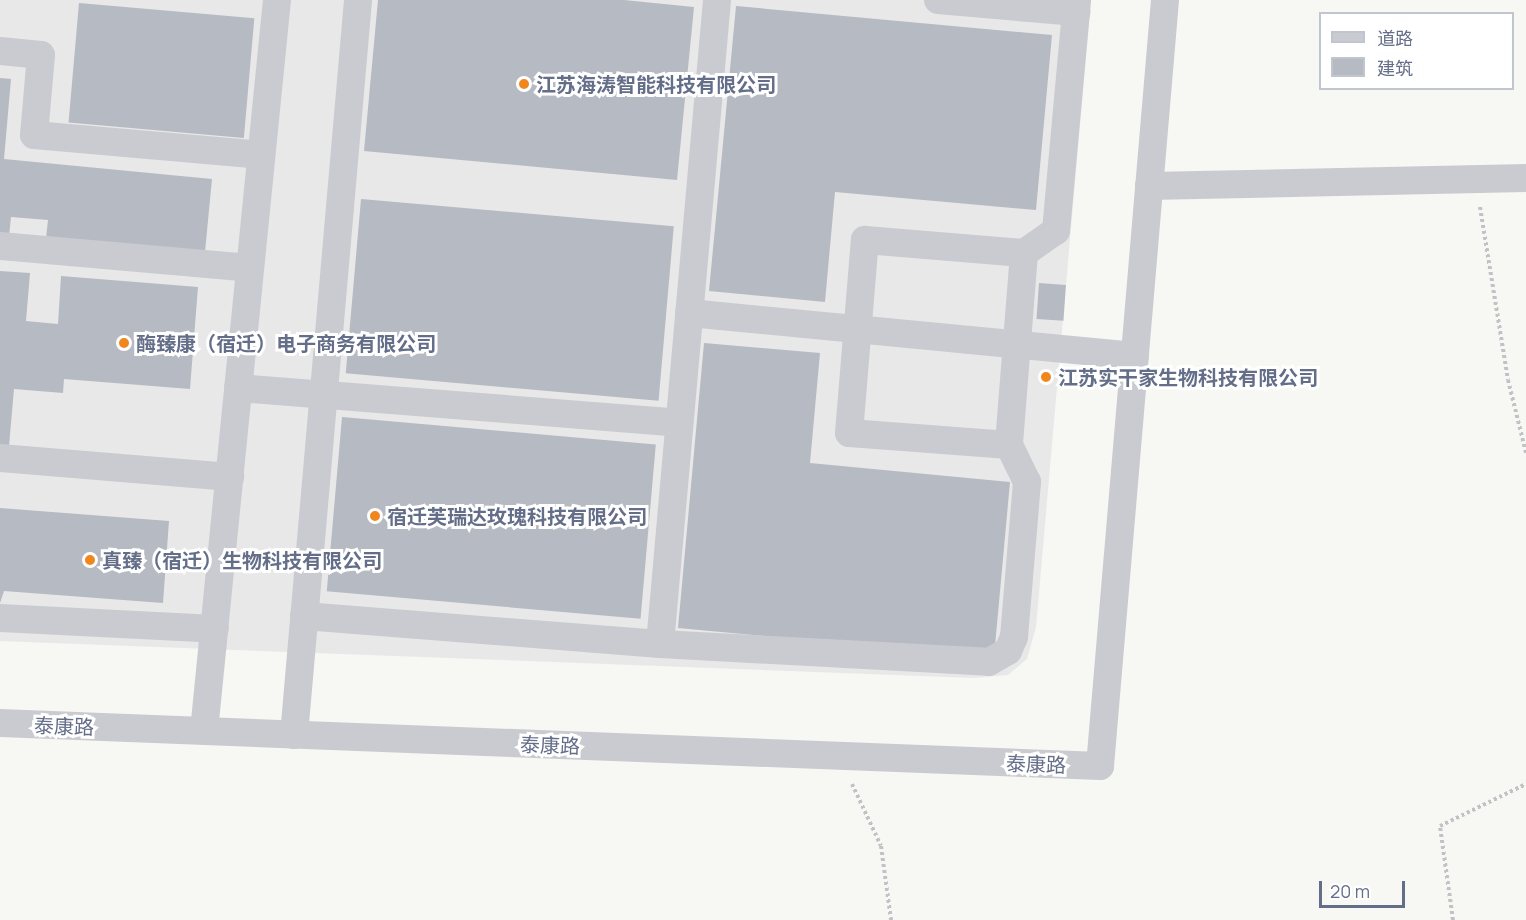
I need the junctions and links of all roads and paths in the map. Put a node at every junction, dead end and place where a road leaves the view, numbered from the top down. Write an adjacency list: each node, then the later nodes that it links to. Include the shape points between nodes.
1 (276, 0): 8 (street)
2 (358, 0): 20 (street)
3 (717, 0): 15 (street)
4 (938, 0): 6 (street)
5 (1165, 0): 11 (street)
6 (1076, 6): 13 (street, via 1056,231)
7 (0, 51): 8 (street, via 41,55 34,135)
8 (261, 155): 14 (street)
9 (1526, 178): 10 (street)
10 (1475, 179): 11 (street); 23 (path, via 1509,380)
11 (1149, 186): 18 (street)
12 (0, 246): 14 (street)
13 (1024, 253): 16 (street, via 865,240); 17 (street)
14 (250, 268): 19 (street)
15 (689, 314): 16 (street); 21 (street)
16 (858, 330): 17 (street); 22 (street, via 849,433)
17 (1017, 345): 18 (street); 22 (street)
18 (1135, 356): 33 (street, 泰康路, via 1100,766)
19 (238, 388): 20 (street); 25 (street)
20 (324, 394): 21 (street); 26 (street)
21 (679, 423): 29 (street)
22 (1009, 445): 29 (street, via 1027,482 1014,637 1008,651 997,659)
23 (1526, 453)
24 (0, 458): 25 (street)
25 (230, 477): 28 (street)
26 (304, 616): 29 (street); 32 (street)
27 (0, 618): 28 (street)
28 (215, 628): 31 (street)
29 (660, 644)
30 (0, 723): 31 (street, 泰康路)
31 (204, 731): 32 (street, 泰康路)
32 (294, 735): 33 (street, 泰康路)
33 (839, 756): 35 (path, via 881,846)
34 (1526, 784): 36 (path, via 1440,826)
35 (891, 920)
36 (1453, 920)

